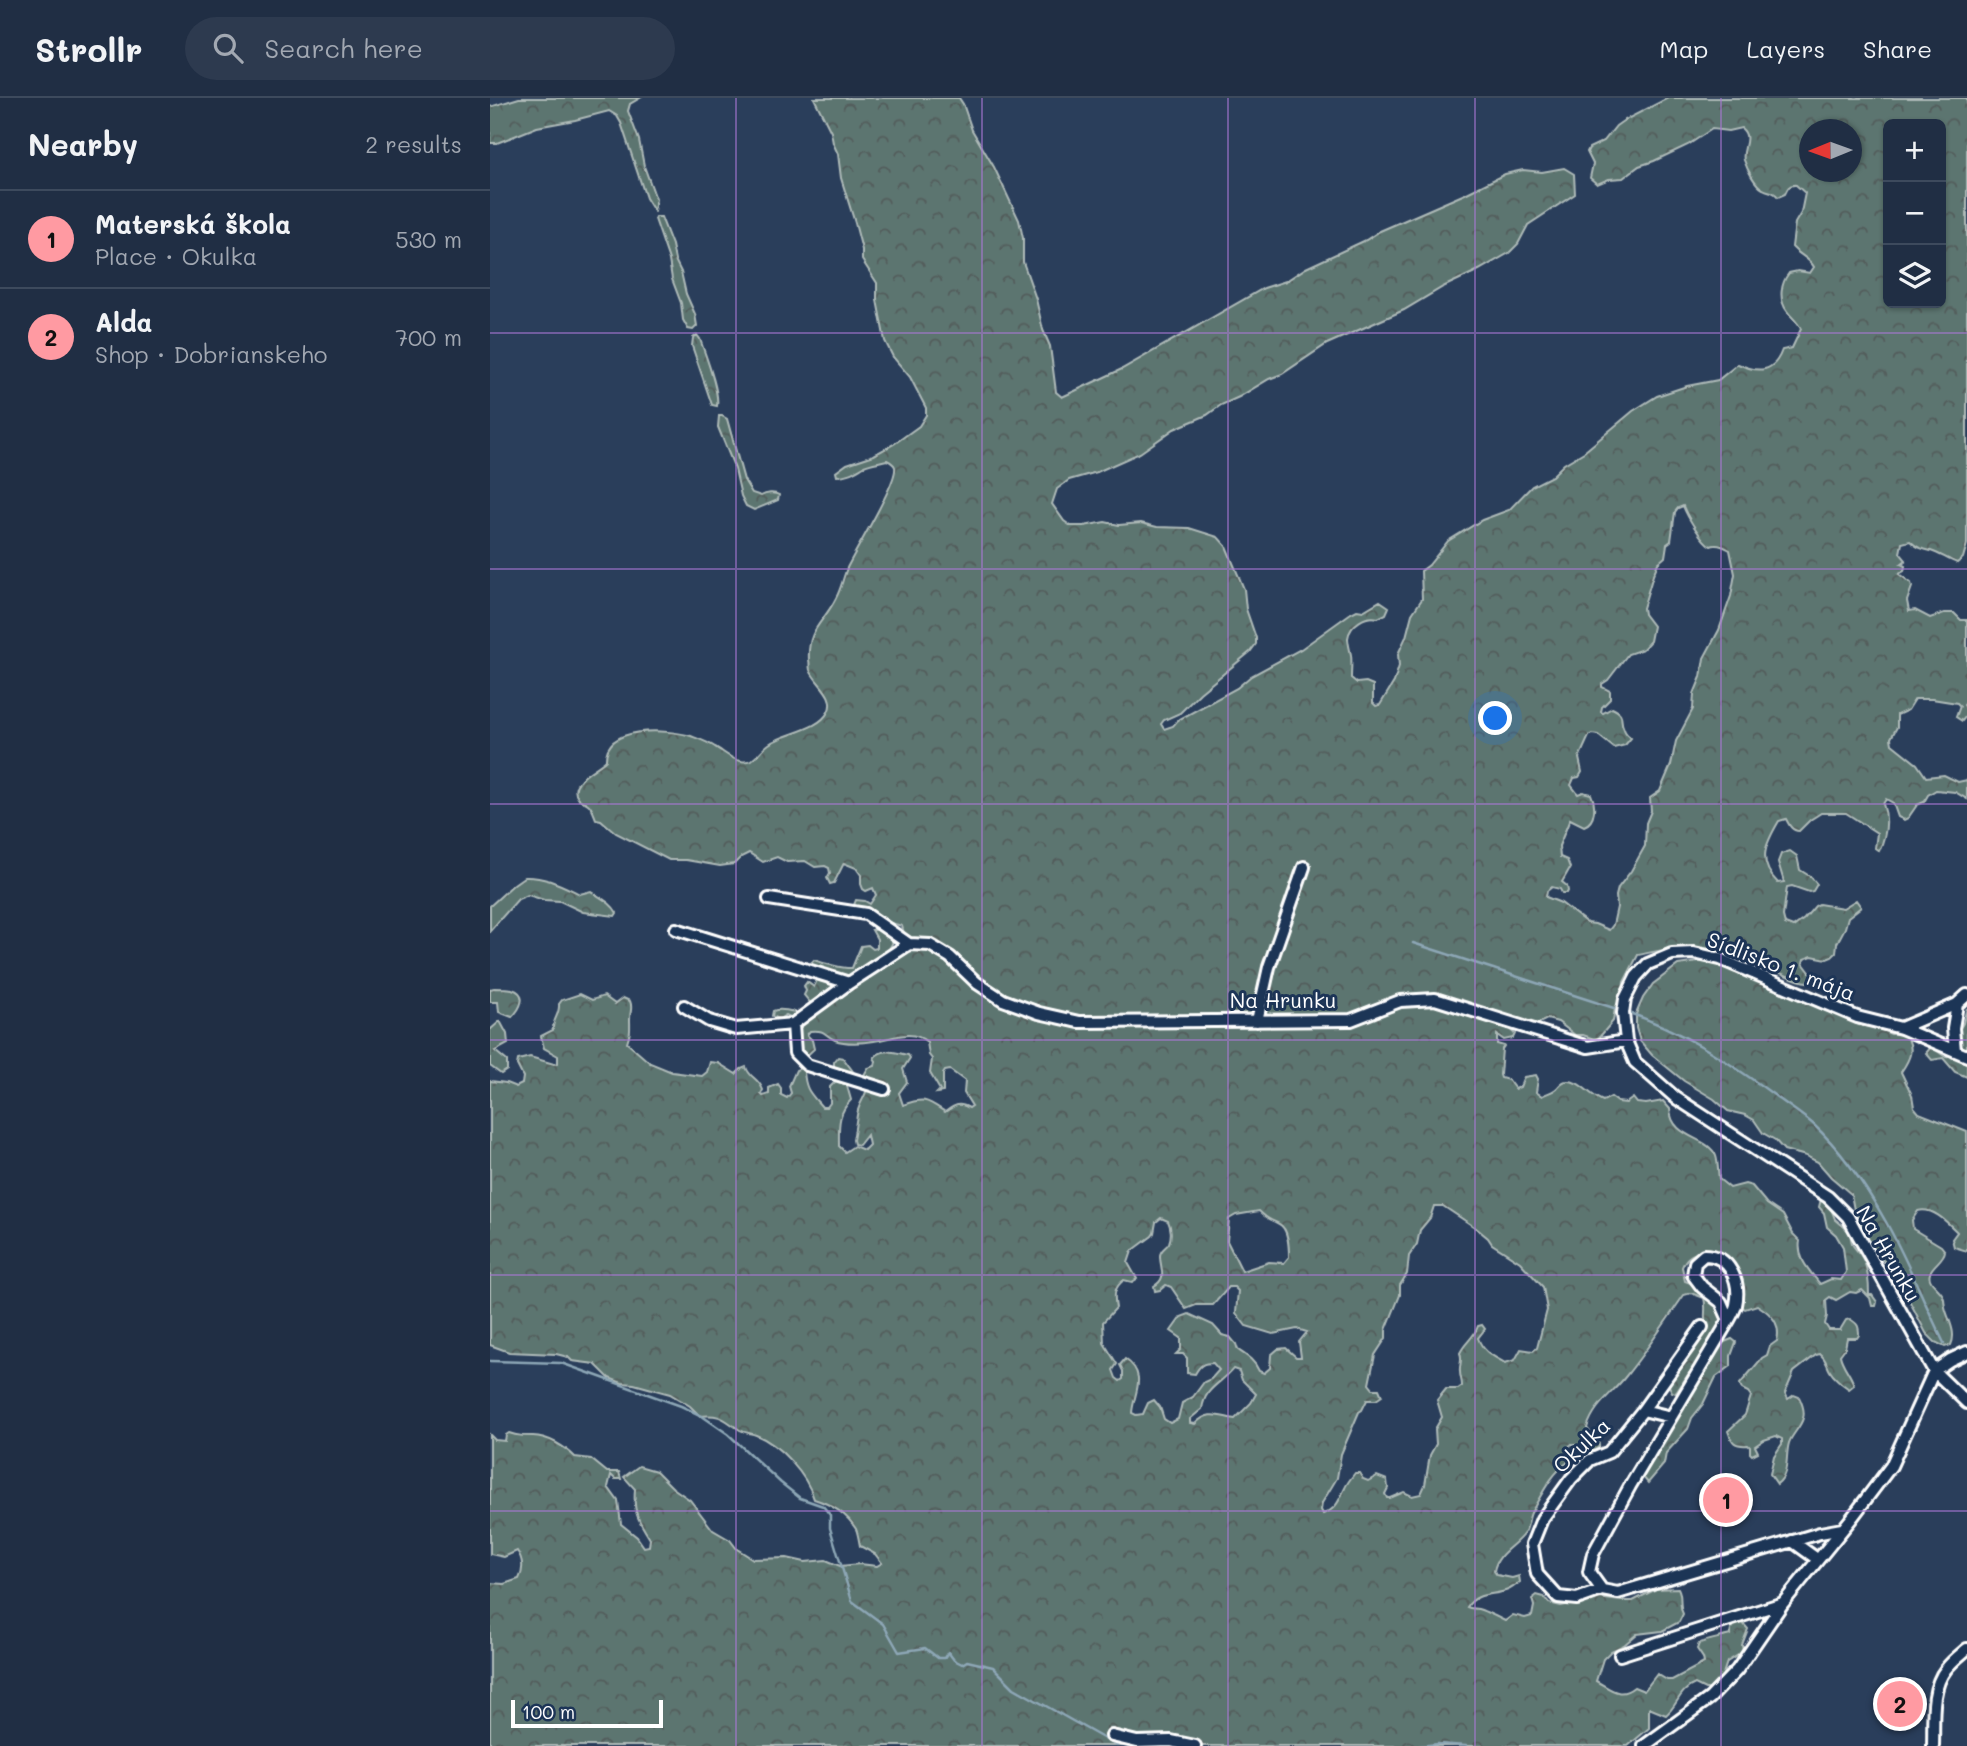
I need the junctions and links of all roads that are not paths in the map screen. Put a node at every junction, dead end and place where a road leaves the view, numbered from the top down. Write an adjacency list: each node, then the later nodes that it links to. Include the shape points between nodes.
1 (1304, 867): 9 (street, via 1269,967)
2 (769, 899): 4 (street, via 866,914)
3 (676, 929): 5 (street)
4 (909, 944): 5 (street); 9 (street, Na Hrunku, via 930,945 1003,1000 1079,1022)
5 (849, 983): 10 (street)
6 (1967, 995): 7 (street)
7 (1956, 1004): 11 (street); 13 (street)
8 (684, 1006): 10 (street, via 709,1021 736,1029)
9 (1257, 1021): 12 (street, Na Hrunku, via 1351,1020 1400,1001 1435,999 1588,1047)
10 (793, 1024): 15 (street, via 795,1053 807,1065)
11 (1901, 1028): 12 (street, Sídlisko 1. mája, via 1857,1017 1720,959 1672,954 1648,964 1636,977 1625,999); 13 (street, Sídlisko 1. mája)
12 (1626, 1041): 19 (street, Na Hrunku, via 1635,1062 1676,1098 1828,1198 1848,1217)
13 (1955, 1051): 14 (street, Sídlisko 1. mája)
14 (1967, 1056)
15 (884, 1089)
16 (1729, 1321): 16 (street, via 1736,1304 1729,1265 1714,1255 1704,1255 1695,1263 1693,1275 1721,1302); 22 (street)
17 (1702, 1327): 21 (street, Okulka)
18 (1967, 1352): 19 (street)
19 (1934, 1371): 20 (street, Na Hrunku); 23 (street, via 1891,1466)
20 (1967, 1403)
21 (1643, 1410): 22 (street); 26 (street, Okulka, via 1609,1452 1590,1460 1571,1479 1542,1519 1532,1544 1537,1574 1558,1597 1577,1599)
22 (1671, 1417): 26 (street, via 1593,1554 1588,1572)
23 (1842, 1529): 24 (street, Okulka); 25 (street)
24 (1792, 1541): 25 (street); 26 (street, Okulka, via 1618,1593)
25 (1818, 1559): 27 (street)
26 (1602, 1590)
27 (1783, 1603): 28 (street); 29 (street)
28 (1747, 1613): 29 (street); 31 (street)
29 (1765, 1629): 34 (street, via 1737,1671 1710,1698)
30 (1967, 1649): 35 (street, via 1939,1680)
31 (1620, 1654)
32 (1112, 1736): 33 (street)
33 (1195, 1746)
34 (1644, 1746)
35 (1933, 1746)

